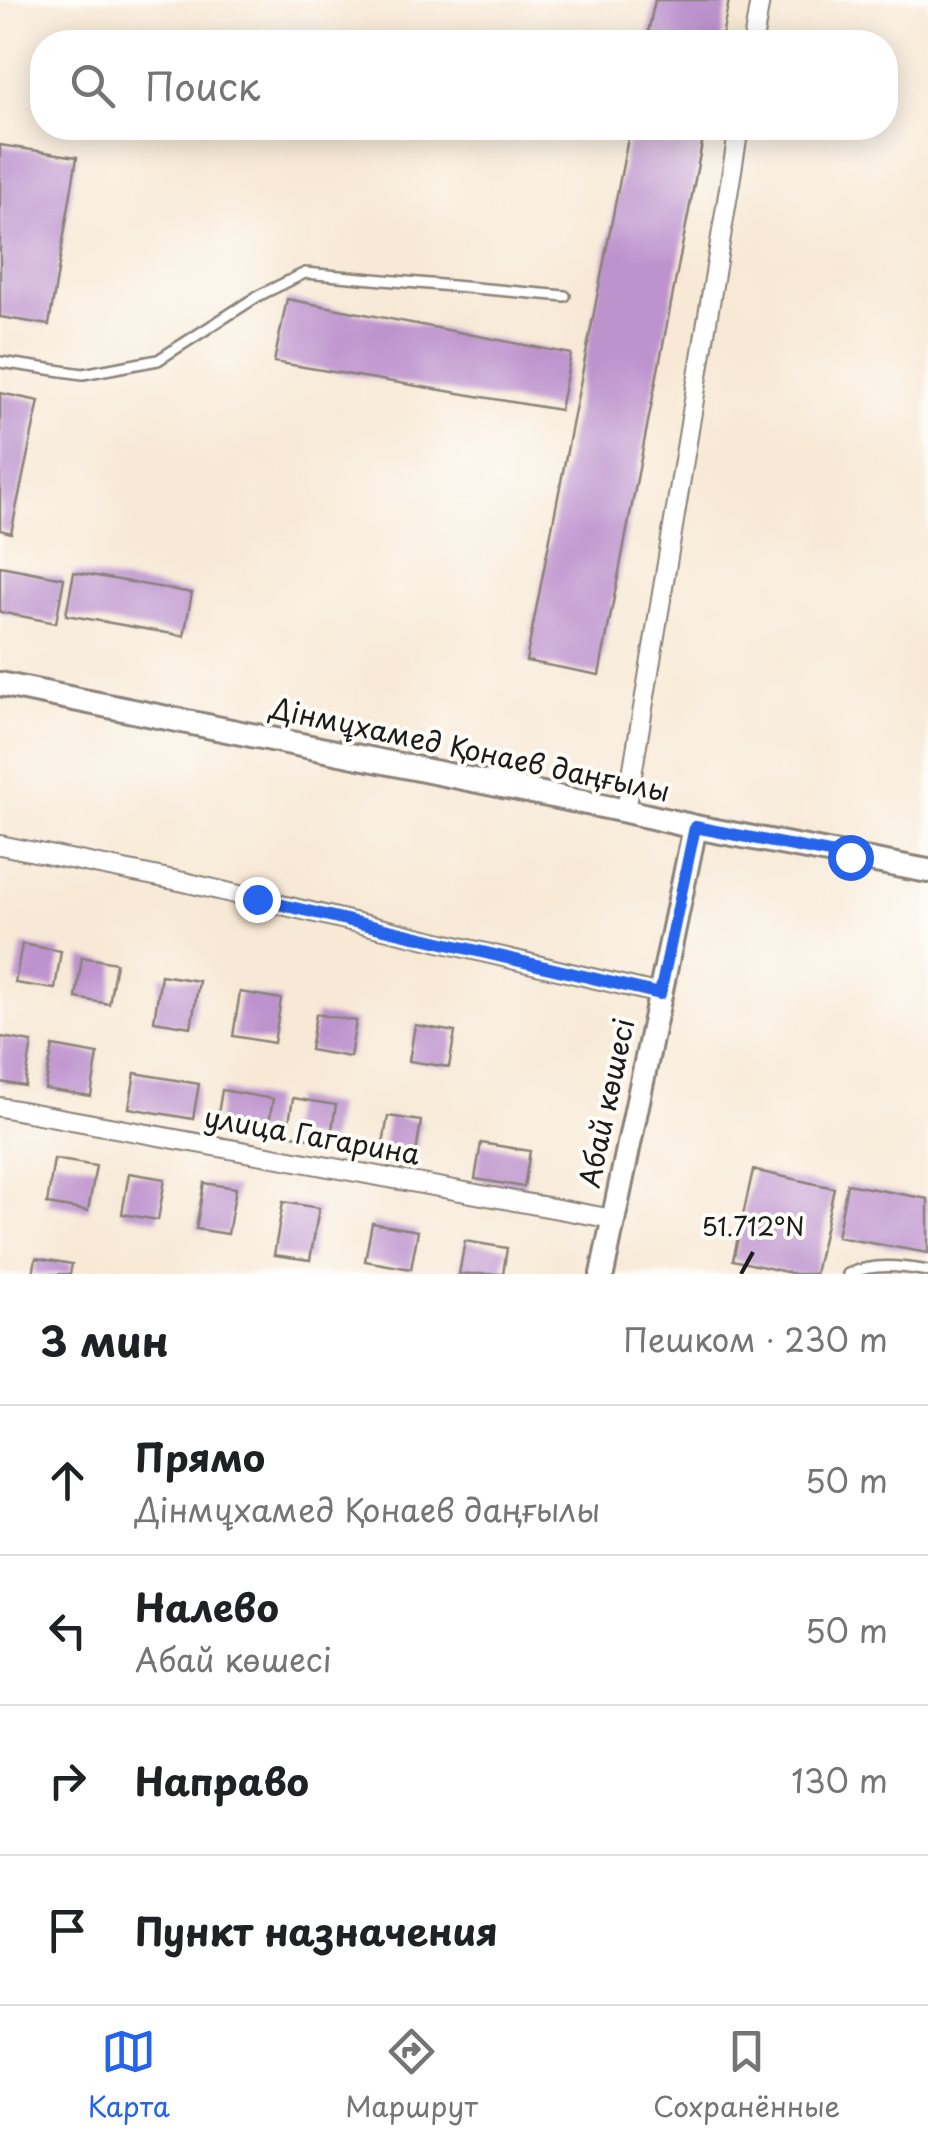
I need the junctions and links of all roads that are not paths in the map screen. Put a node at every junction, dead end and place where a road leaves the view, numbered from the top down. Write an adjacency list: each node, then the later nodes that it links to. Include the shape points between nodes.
1 (760, 0): 2 (street)
2 (755, 30)
3 (737, 140): 7 (street)
4 (565, 296): 5 (lane, via 305,274 158,360 83,374)
5 (0, 362)
6 (0, 684): 7 (street, Дінмұхамед Қонаев даңғылы)
7 (626, 811): 8 (street, Дінмұхамед Қонаев даңғылы)
8 (695, 827): 10 (street, Дінмұхамед Қонаев даңғылы); 11 (street, Абай көшесі)
9 (0, 844): 11 (street)
10 (928, 872)
11 (660, 994): 13 (street, Абай көшесі)
12 (0, 1108): 13 (street, улица Гагарина)
13 (613, 1219): 15 (street, Абай көшесі)
14 (928, 1271): 16 (lane, via 886,1266)
15 (602, 1274)
16 (848, 1274)

